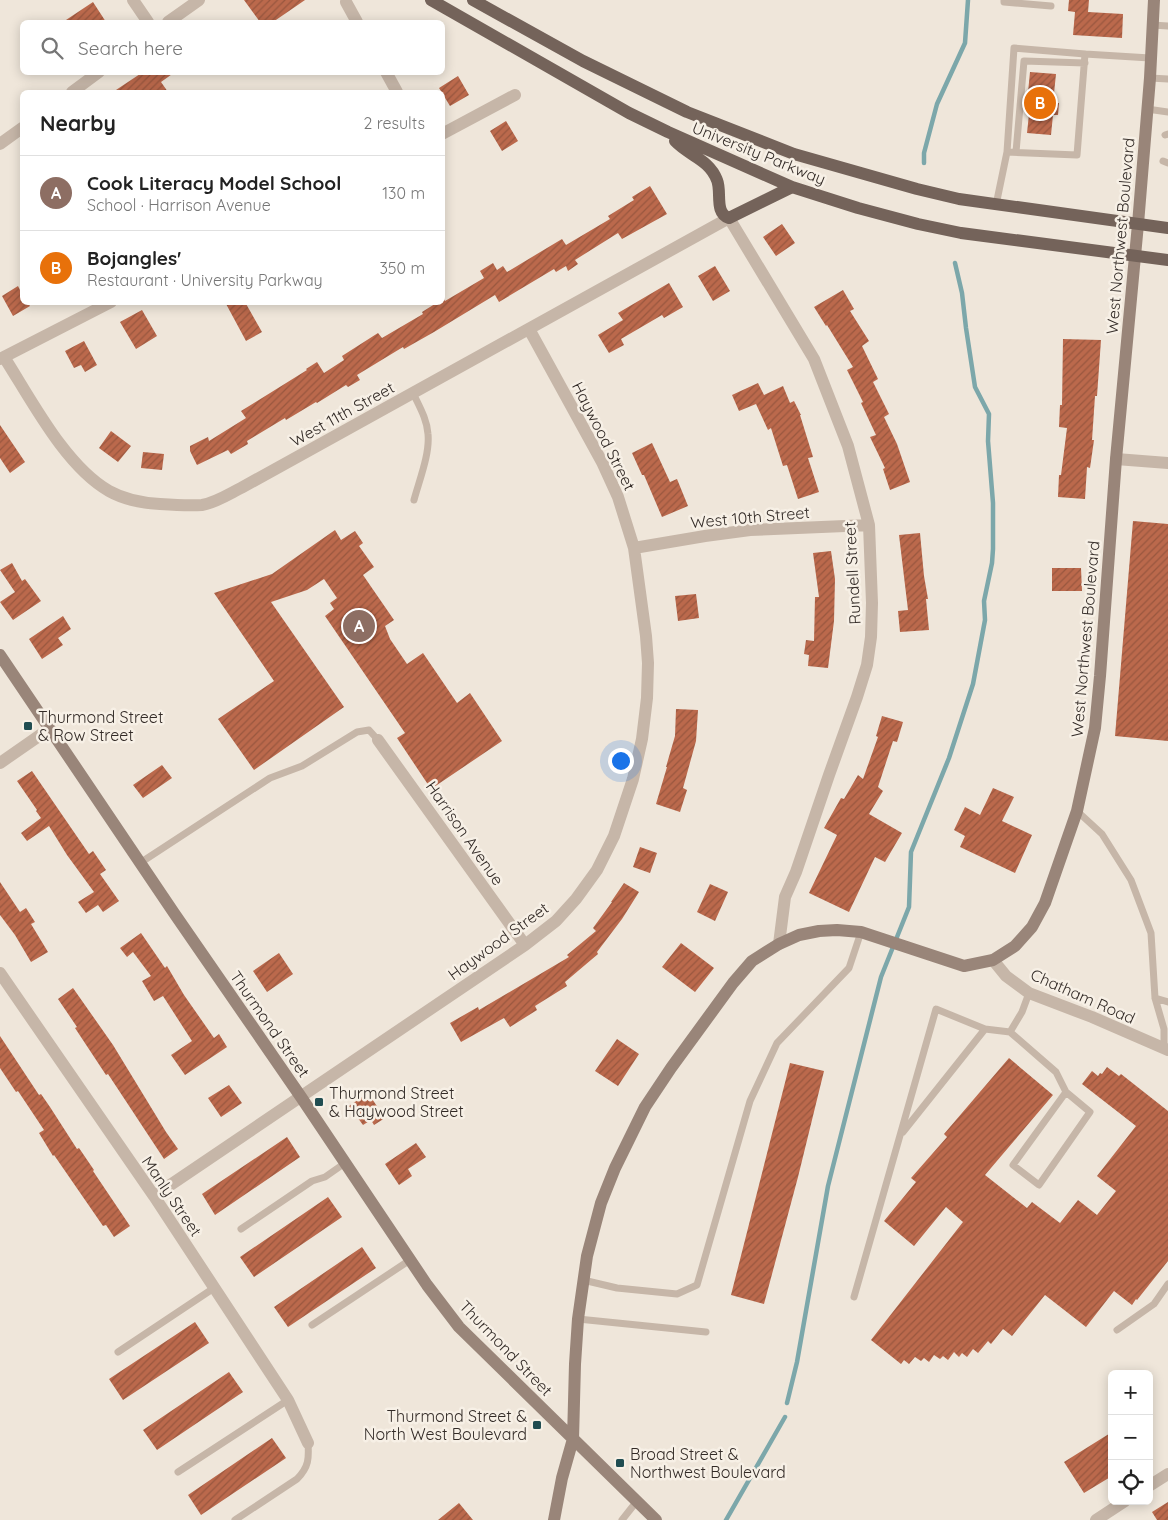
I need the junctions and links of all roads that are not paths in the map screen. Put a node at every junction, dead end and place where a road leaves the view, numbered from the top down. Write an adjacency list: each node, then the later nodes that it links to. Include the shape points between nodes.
1 (133, 0): 9 (street)
2 (199, 0): 10 (street)
3 (431, 0): 28 (main road, University Parkway)
4 (473, 0): 33 (main road, University Parkway, via 584,61 705,120 794,154 917,189)
5 (1004, 0): 8 (lane)
6 (1154, 0): 12 (main road, West Northwest Boulevard)
7 (346, 2): 11 (street)
8 (1051, 6)
9 (147, 20)
10 (171, 20)
11 (357, 20)
12 (1152, 25): 13 (lane); 15 (main road, West Northwest Boulevard)
13 (1168, 26)
14 (1085, 54): 15 (lane); 16 (lane); 30 (lane, via 1014,48)
15 (1150, 58): 19 (main road, West Northwest Boulevard)
16 (1085, 63): 31 (lane, via 1024,61); 31 (lane, via 1077,155)
17 (96, 75): 21 (street)
18 (388, 75): 22 (street)
19 (1150, 78): 20 (lane); 24 (main road, West Northwest Boulevard)
20 (1168, 79)
21 (75, 90)
22 (396, 90)
23 (515, 95): 27 (street)
24 (1146, 109): 25 (lane); 35 (main road, West Northwest Boulevard)
25 (1168, 112)
26 (20, 129): 29 (street)
27 (445, 132)
28 (668, 132): 32 (main road, University Parkway); 34 (main road, via 710,167 718,182 721,212)
29 (0, 144)
30 (1007, 152): 31 (lane); 33 (lane)
31 (1016, 152)
32 (792, 187): 34 (main road); 37 (main road, University Parkway, via 858,208 961,234)
33 (996, 205): 35 (main road, University Parkway)
34 (729, 218): 40 (street, West 11th Street); 46 (street, Rundell Street, via 814,360 848,446)
35 (1138, 224): 36 (main road, University Parkway); 37 (main road, West Northwest Boulevard)
36 (1168, 228)
37 (1135, 256): 38 (main road, University Parkway); 43 (main road, West Northwest Boulevard)
38 (1168, 260)
39 (105, 305): 41 (street)
40 (529, 329): 42 (street, West 11th Street); 47 (street, Haywood Street, via 602,462 618,497)
41 (2, 358): 42 (street, West 11th Street, via 52,432 92,479 115,494 148,503 203,504 216,500)
42 (413, 393): 45 (lane, via 424,416 428,435)
43 (1116, 459): 44 (street); 52 (main road, West Northwest Boulevard, via 1095,728)
44 (1168, 463)
45 (414, 500)
46 (869, 525): 47 (street, West 10th Street, via 750,530); 55 (street, Rundell Street, via 872,603 867,665 785,897)
47 (634, 548): 56 (street, Haywood Street, via 648,663 643,730 633,779 614,836 597,870 556,921)
48 (0, 655): 49 (main road, Thurmond Street)
49 (49, 729): 51 (street); 53 (main road, Thurmond Street)
50 (378, 740): 53 (lane, via 369,730 356,732 302,766 270,778); 56 (street, Harrison Avenue)
51 (0, 762)
52 (1077, 811): 57 (main road, West Northwest Boulevard, via 1045,903 1032,927 1015,946); 60 (lane, via 1102,834 1131,880 1151,933)
53 (140, 863): 66 (main road, Thurmond Street)
54 (860, 932): 55 (main road, West Northwest Boulevard, via 819,931); 57 (main road, West Northwest Boulevard, via 964,966); 72 (lane, via 849,968 777,1043 750,1101 697,1285 677,1294 617,1288)
55 (779, 944): 72 (main road, West Northwest Boulevard, via 752,961 733,982 645,1107 601,1203)
56 (524, 945): 66 (street, Haywood Street)
57 (993, 960): 59 (street, Chatham Road, via 1006,976)
58 (0, 973): 69 (street, Manly Street)
59 (1029, 993): 63 (lane); 64 (street, Chatham Road)
60 (1155, 998): 61 (lane); 64 (lane)
61 (1168, 1002)
62 (985, 1029): 63 (lane); 67 (lane); 67 (lane, via 936,1009)
63 (1010, 1032): 65 (lane, via 1056,1072)
64 (1166, 1050)
65 (1066, 1092): 65 (lane, via 1090,1112 1038,1185 1013,1165)
66 (301, 1097): 68 (main road, Thurmond Street); 69 (street, Haywood Street)
67 (900, 1136): 75 (lane)
68 (345, 1163): 70 (lane, via 325,1177 312,1181); 71 (main road, Thurmond Street)
69 (154, 1196): 74 (street, Manly Street)
70 (242, 1229)
71 (410, 1260): 77 (lane); 82 (main road, Thurmond Street, via 459,1327)
72 (583, 1280): 76 (main road, West Northwest Boulevard)
73 (1168, 1284): 78 (lane, via 1154,1304)
74 (214, 1288): 80 (lane); 81 (street, Manly Street)
75 (854, 1297)
76 (578, 1319): 79 (lane); 82 (main road, West Northwest Boulevard)
77 (312, 1325)
78 (1117, 1330)
79 (706, 1332)
80 (118, 1352)
81 (288, 1400): 83 (street, Manly Street); 84 (lane)
82 (573, 1439): 87 (main road, Thurmond Street); 90 (main road, West Northwest Boulevard)
83 (308, 1442): 89 (lane, via 309,1458 304,1472)
84 (178, 1472)
85 (1168, 1474): 86 (street)
86 (1153, 1483)
87 (637, 1501): 91 (lane); 92 (main road, Thurmond Street)
88 (1119, 1505): 93 (street)
89 (235, 1520)
90 (554, 1520)
91 (622, 1520)
92 (656, 1520)
93 (1096, 1520)

